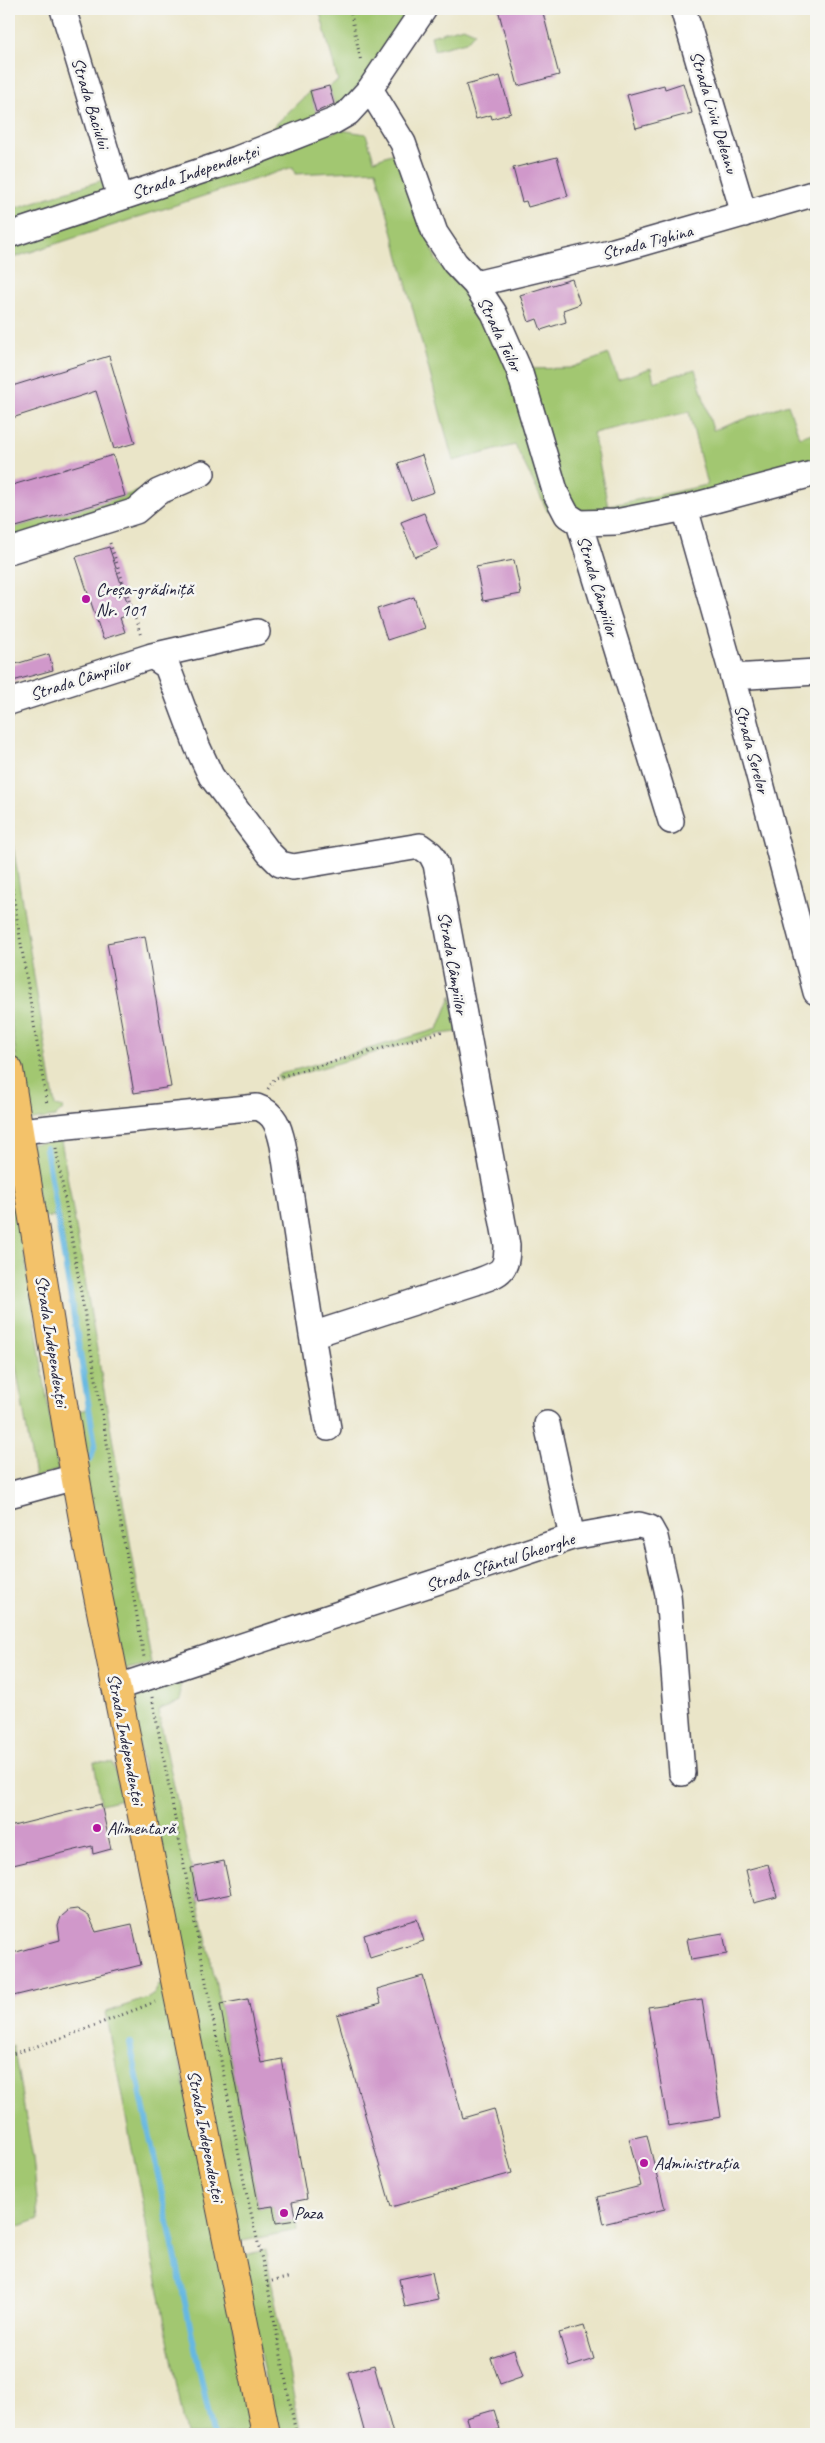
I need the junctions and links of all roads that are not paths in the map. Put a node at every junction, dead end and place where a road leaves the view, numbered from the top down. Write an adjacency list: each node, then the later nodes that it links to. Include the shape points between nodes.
1 (63, 9): 6 (street, Strada Baciului)
2 (424, 9): 4 (street)
3 (683, 9): 7 (street, Strada Liviu Deleanu)
4 (370, 89): 6 (street, Strada Independenței, via 348,113 334,121 237,160); 9 (street, Strada Teilor, via 402,143 435,233 455,263)
5 (816, 193): 7 (street, Strada Tighina)
6 (120, 198): 8 (street, Strada Independenței)
7 (744, 214): 9 (street, Strada Tighina, via 614,252)
8 (9, 235)
9 (475, 284): 13 (street, Strada Teilor, via 494,313 519,370 556,494 567,515)
10 (202, 473): 14 (street, via 158,492 136,511)
11 (816, 473): 12 (street)
12 (685, 508): 13 (street, via 616,522); 18 (street, Strada Serelor)
13 (579, 523): 20 (street, Strada Câmpiilor)
14 (9, 550)
15 (257, 632): 16 (street, Strada Câmpiilor)
16 (152, 656): 19 (street, Strada Câmpiilor); 24 (street, Strada Câmpiilor, via 167,666 190,731 211,776 280,864 293,866 420,846 431,854 436,864 507,1244 507,1263 499,1274)
17 (816, 672): 18 (street)
18 (733, 677): 21 (street, Strada Serelor)
19 (9, 702)
20 (670, 821)
21 (815, 980)
22 (9, 1070): 23 (main road, Strada Independenței)
23 (19, 1132): 24 (street, via 256,1107 267,1110 280,1129); 27 (main road, Strada Independenței)
24 (312, 1335): 26 (street)
25 (547, 1424): 29 (street)
26 (328, 1428)
27 (75, 1477): 28 (street); 30 (main road, Strada Independenței)
28 (9, 1495)
29 (572, 1537): 30 (street, Strada Sfântul Gheorghe); 31 (street, Strada Sfântul Gheorghe, via 639,1525 650,1528 656,1537 668,1594)
30 (115, 1688): 32 (main road, Strada Independenței)
31 (682, 1773)
32 (266, 2434)

